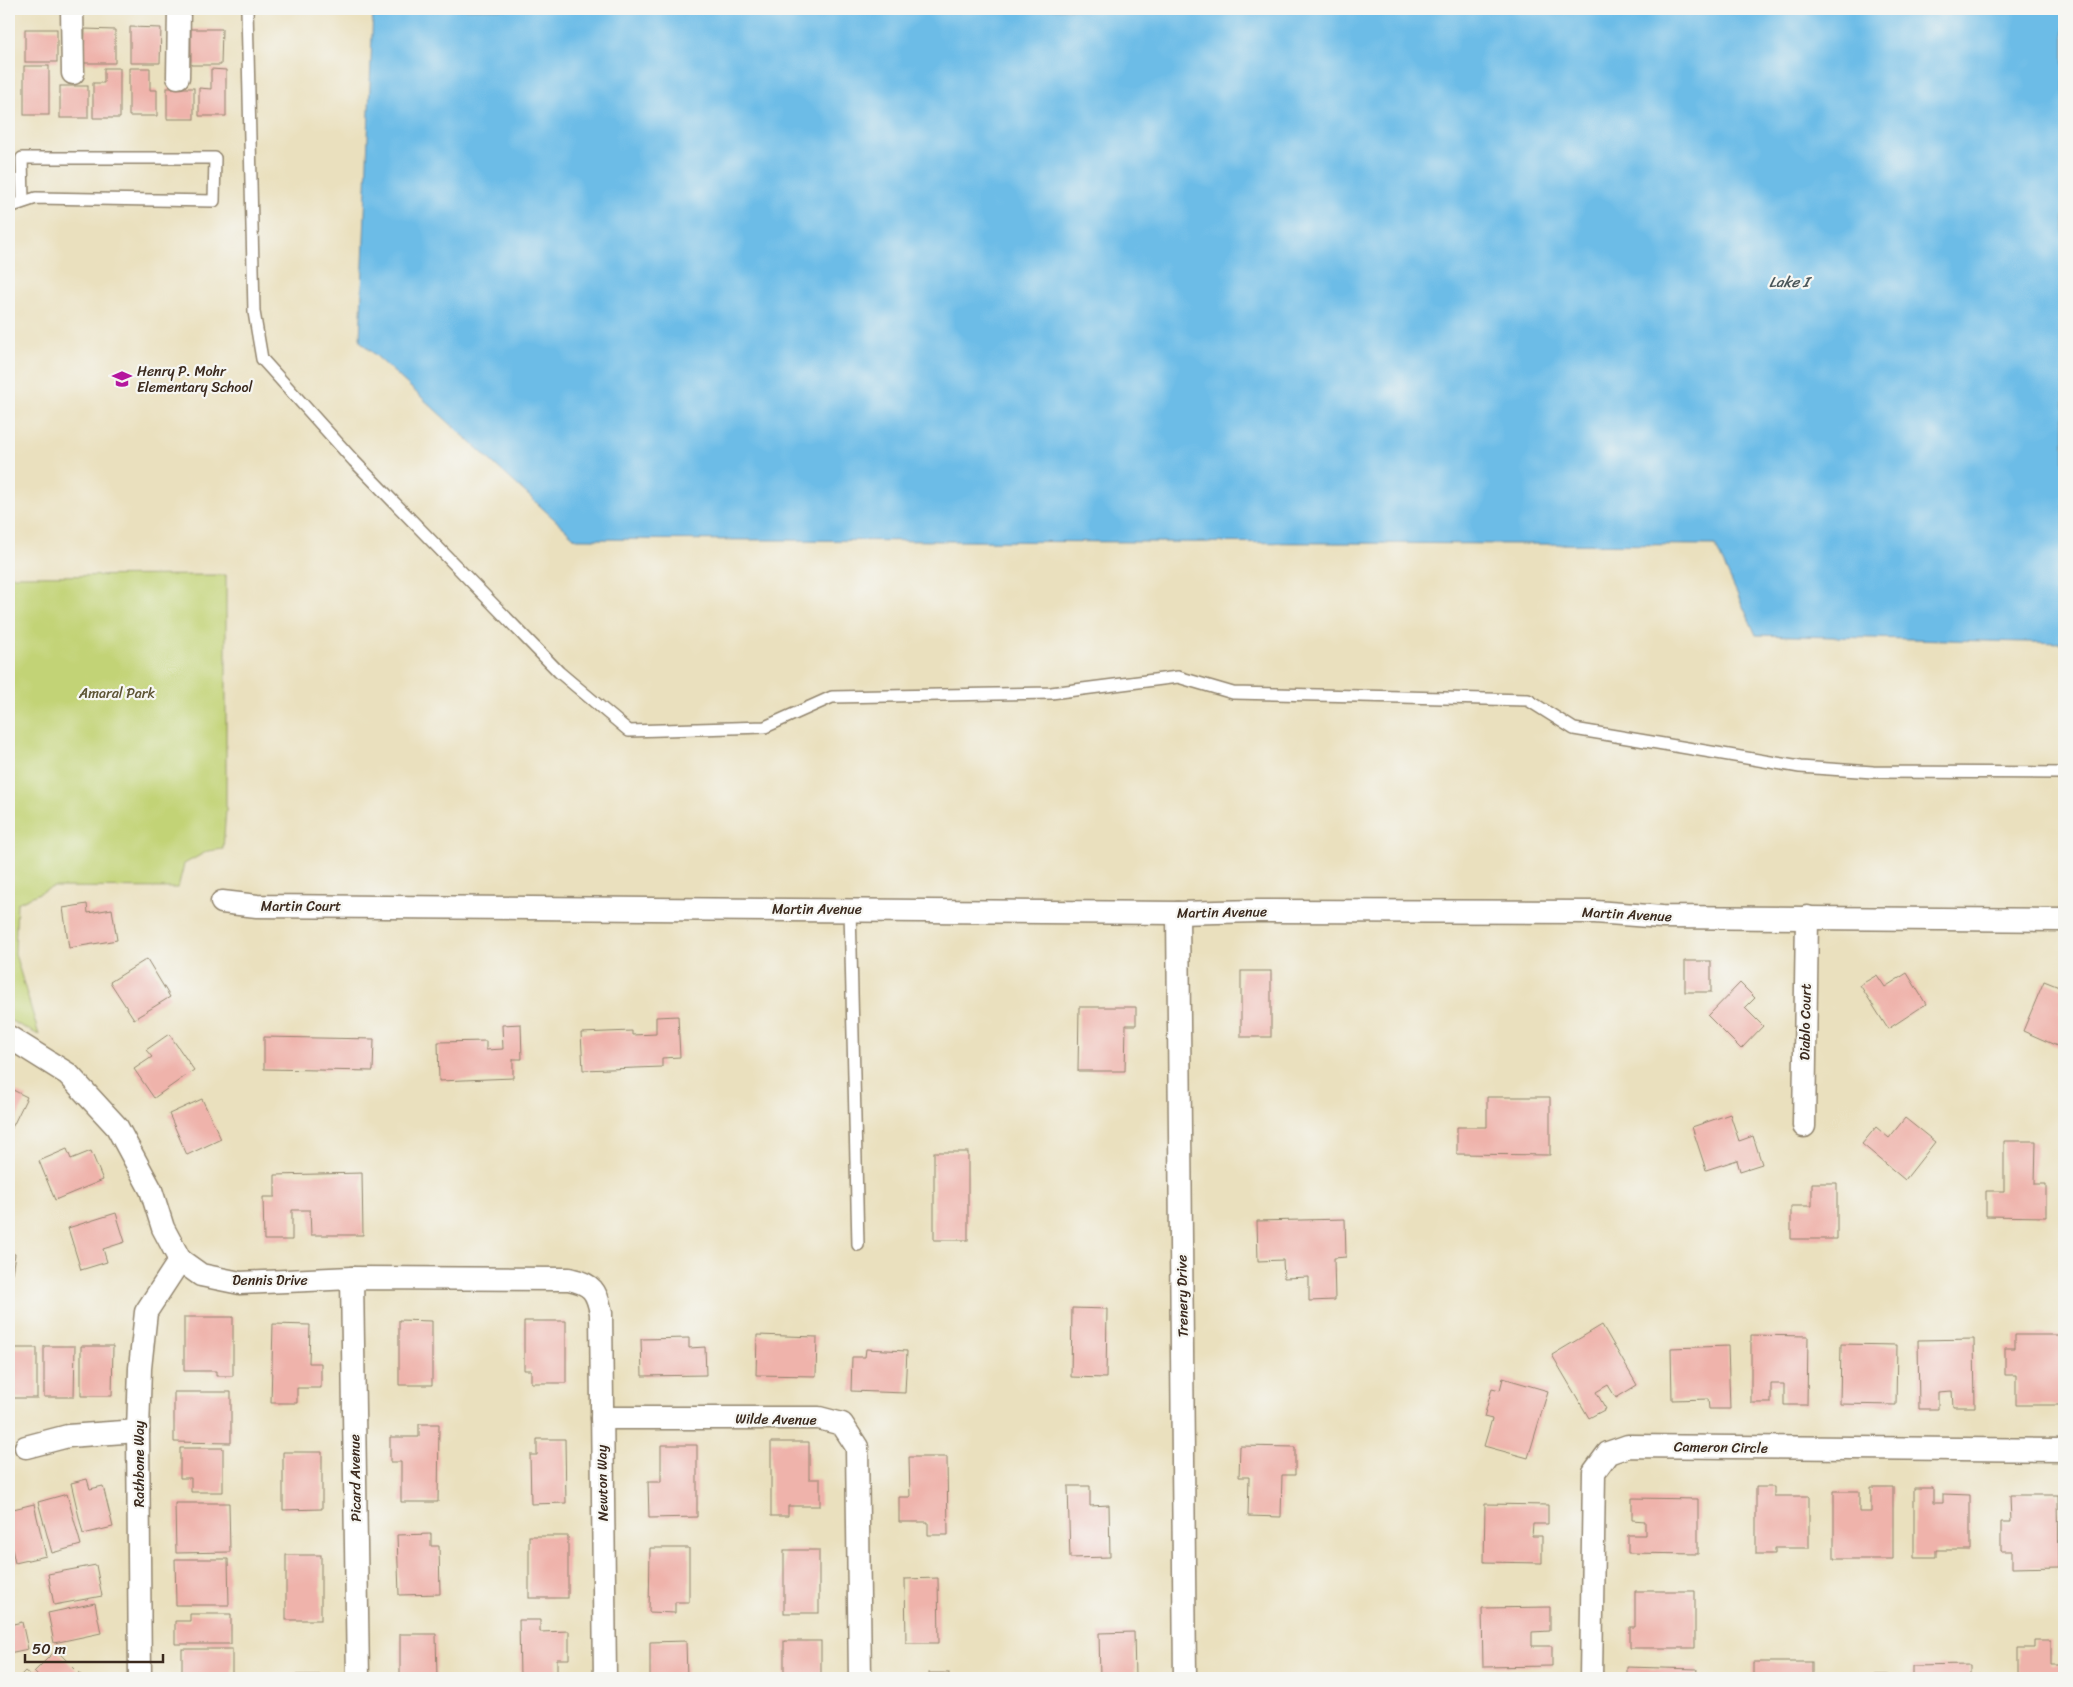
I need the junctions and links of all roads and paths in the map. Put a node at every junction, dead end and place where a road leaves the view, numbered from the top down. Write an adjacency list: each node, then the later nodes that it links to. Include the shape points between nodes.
1 (72, 9): 4 (street)
2 (179, 9): 5 (street)
3 (247, 9): 8 (lane, via 254,312 262,359 354,461 559,672 629,731 765,727 832,697 1051,693 1178,676 1233,693 1528,700 1574,729 1800,768 1873,772)
4 (73, 73)
5 (178, 76)
6 (23, 202): 6 (lane, via 36,198 214,201 215,158 22,158); 7 (lane)
7 (9, 207)
8 (2064, 773)
9 (222, 902): 10 (street, Martin Court, via 257,906)
10 (380, 906): 11 (street, Martin Avenue)
11 (850, 909): 12 (street, Martin Avenue); 17 (lane)
12 (1178, 913): 13 (street, Martin Avenue, via 1595,912 1662,917); 29 (street, Trenery Drive)
13 (1806, 917): 14 (street, Martin Avenue); 16 (street, Diablo Court)
14 (2064, 920)
15 (9, 1037): 18 (street, Dennis Drive, via 68,1074 117,1127 151,1190 163,1228)
16 (1804, 1126)
17 (858, 1245)
18 (180, 1260): 19 (street, Dennis Drive, via 201,1275 240,1283); 22 (street, Rathbone Way, via 146,1312)
19 (352, 1278): 20 (street, Dennis Drive, via 569,1279); 26 (street, Picard Avenue)
20 (593, 1289): 21 (street, Newton Way, via 601,1313)
21 (602, 1418): 27 (street, Newton Way); 28 (street, Wilde Avenue, via 819,1418 842,1424 857,1447)
22 (138, 1431): 23 (street, via 68,1436); 25 (street, Rathbone Way)
23 (26, 1447)
24 (2064, 1450): 30 (street, Cameron Circle, via 1628,1446 1608,1453 1594,1472)
25 (140, 1678)
26 (358, 1678)
27 (605, 1678)
28 (860, 1678)
29 (1185, 1678)
30 (1590, 1678)

